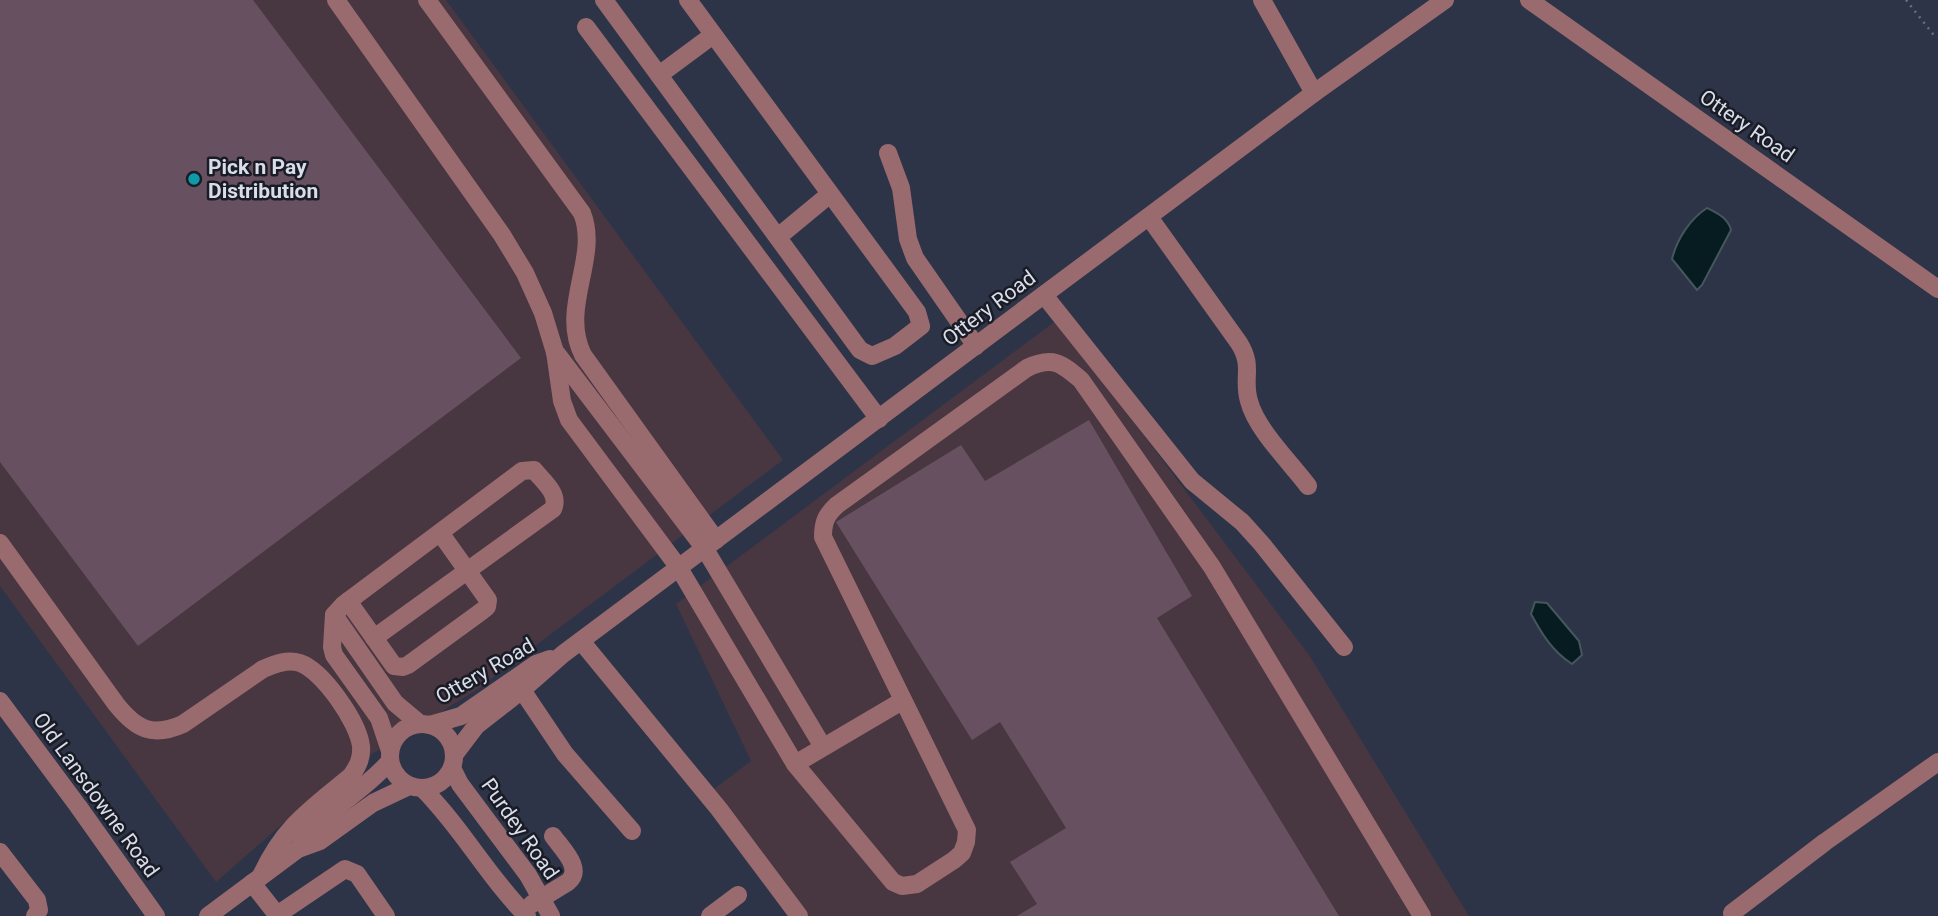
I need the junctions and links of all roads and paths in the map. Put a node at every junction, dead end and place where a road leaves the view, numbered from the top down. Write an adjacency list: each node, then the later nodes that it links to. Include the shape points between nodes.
1 (336, 0): 23 (street, via 519,264 543,313)
2 (426, 0): 28 (street, via 582,214 586,232 574,320 577,343)
3 (604, 0): 12 (street)
4 (688, 0): 10 (street)
5 (1262, 0): 13 (street)
6 (1445, 0): 13 (street, Ottery Road)
7 (1529, 0): 18 (street, Ottery Road)
8 (1906, 0): 11 (path)
9 (586, 27): 22 (street)
10 (713, 35): 12 (street); 15 (street)
11 (1938, 37)
12 (659, 75): 17 (street)
13 (1314, 93): 16 (street, Ottery Road)
14 (887, 153): 21 (street, via 901,188 915,258)
15 (830, 194): 17 (street); 20 (street, via 917,312 920,326 895,346 872,356 860,350)
16 (1149, 216): 19 (street, Ottery Road); 25 (street, via 1240,343 1248,363 1249,402 1257,421)
17 (778, 237): 20 (street)
18 (1938, 289)
19 (1044, 295): 21 (street, Ottery Road); 35 (street, via 1192,481 1261,543)
20 (835, 316): 22 (street)
21 (976, 346): 24 (street, Ottery Road)
22 (824, 347): 24 (street)
23 (555, 352): 28 (street); 29 (street, via 575,411)
24 (878, 419): 28 (street, Ottery Road)
25 (1308, 486)
26 (441, 534): 30 (street); 30 (street, via 526,470 534,470 555,495 554,509); 31 (street)
27 (0, 543): 51 (street, via 116,704 139,727 169,731 275,664 300,663 321,678 357,730 361,743 358,766 296,821)
28 (711, 545): 29 (street, Ottery Road); 41 (street)
29 (683, 565): 34 (street, Ottery Road); 45 (street)
30 (467, 570): 33 (street); 33 (street, via 488,600 486,607 408,665 394,666)
31 (348, 601): 32 (street); 33 (street)
32 (334, 615): 40 (street, via 395,703); 42 (street, via 334,655 379,718)
33 (374, 638)
34 (580, 641): 36 (street, Ottery Road); 63 (street, via 719,809)
35 (1344, 647)
36 (563, 654): 37 (street, Ottery Road); 40 (street, Ottery Road, via 536,664 461,716)
37 (522, 690): 43 (street, Ottery Road, via 475,726); 47 (street, via 565,754)
38 (0, 701): 58 (street, Old Lansdowne Road)
39 (902, 701): 41 (street); 45 (street, via 967,830 962,853 918,884 893,882); 64 (street, via 823,537 827,515 1027,368 1052,361 1081,380 1212,567)
40 (425, 725): 42 (street, via 401,732); 43 (street, via 447,736)
41 (823, 747): 45 (street)
42 (390, 756): 46 (street, via 400,780); 49 (street, via 367,785 312,829)
43 (453, 762): 46 (street, via 446,779 435,786); 53 (street, Purdey Road, via 460,784)
44 (1938, 762): 54 (street)
45 (795, 764)
46 (416, 787): 49 (street, via 373,803 320,841); 56 (street, via 446,814)
47 (632, 831)
48 (553, 836): 53 (street, via 575,872 568,882)
49 (299, 849): 51 (street)
50 (0, 852): 57 (street, via 37,900)
51 (257, 879): 55 (street); 59 (street)
52 (738, 895): 62 (street)
53 (541, 898): 56 (street); 61 (street, Purdey Road)
54 (1732, 913)
55 (214, 914)
56 (522, 914)
57 (35, 916)
58 (156, 916)
59 (278, 916): 60 (street, via 345,869 357,874)
60 (386, 916)
61 (551, 916)
62 (710, 916)
63 (799, 916)
64 (1422, 916)

